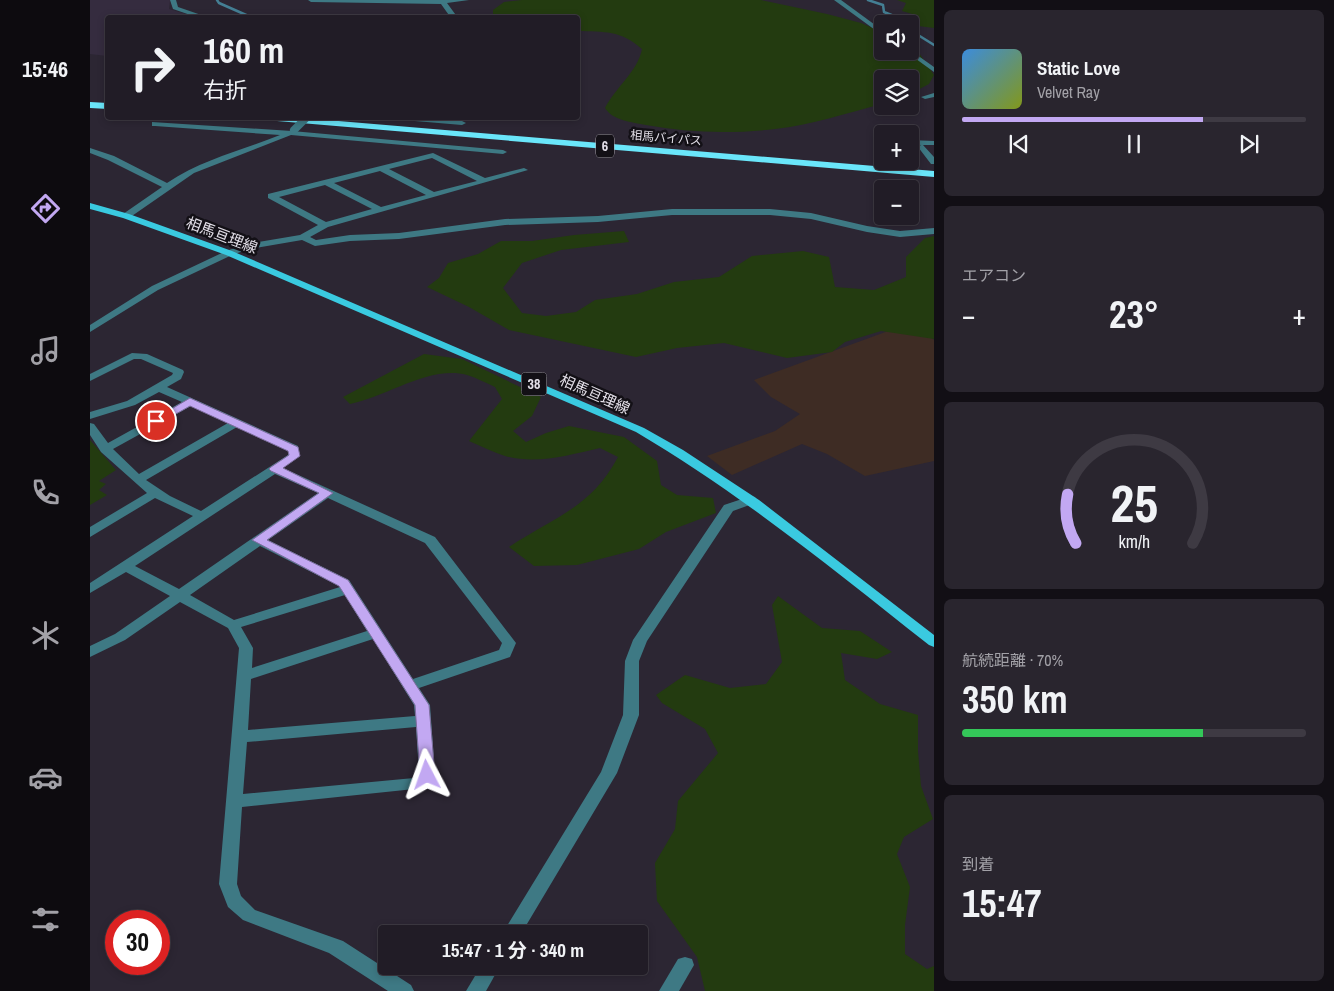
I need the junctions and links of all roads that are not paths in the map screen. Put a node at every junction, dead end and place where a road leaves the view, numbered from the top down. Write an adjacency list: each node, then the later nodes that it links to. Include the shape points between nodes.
1 (173, 0): 7 (street, via 175,8)
2 (310, 0): 6 (street)
3 (455, 0): 4 (street); 6 (street)
4 (466, 0)
5 (837, 0): 9 (street)
6 (443, 2): 8 (street)
7 (198, 15)
8 (453, 15)
9 (874, 27)
10 (919, 59): 11 (street)
11 (934, 70)
12 (934, 95): 13 (street)
13 (925, 97)
14 (90, 105): 15 (highway)
15 (105, 106)
16 (300, 120): 32 (highway, 相馬バイパス / 6)
17 (304, 120): 21 (street, bridge)
18 (427, 120): 19 (street)
19 (462, 123)
20 (155, 124): 21 (street)
21 (293, 131): 24 (street); 35 (street, via 257,147 208,162)
22 (919, 142): 23 (street)
23 (934, 143)
24 (435, 146): 27 (street); 28 (street, via 430,153)
25 (922, 148): 29 (street)
26 (90, 150): 35 (street)
27 (503, 152)
28 (433, 155): 30 (street); 33 (street)
29 (934, 162)
30 (381, 168): 34 (street); 36 (street)
31 (524, 170): 33 (street)
32 (934, 174)
33 (484, 181): 36 (street)
34 (326, 182): 38 (street); 40 (street, via 271,196)
35 (168, 187): 39 (street)
36 (432, 195): 38 (street)
37 (90, 206): 39 (main road, 相馬亘理線 / 38)
38 (380, 210): 40 (street)
39 (126, 216): 43 (main road, 相馬亘理線 / 38)
40 (325, 225): 42 (street)
41 (934, 231): 42 (street, via 900,234 811,216 770,212 672,212 598,219 505,222 315,243)
42 (303, 237): 43 (street)
43 (229, 253): 44 (street, via 155,288); 56 (main road, 相馬亘理線 / 38, via 640,430 686,455)
44 (91, 327)
45 (90, 378): 46 (street, via 132,356 143,356 179,372 177,377)
46 (158, 387): 47 (street); 48 (street, via 130,403)
47 (190, 402): 49 (street); 51 (street)
48 (90, 416)
49 (236, 423): 52 (street, via 294,449 294,456); 53 (street)
50 (90, 426): 51 (street)
51 (105, 450): 53 (street)
52 (275, 469): 55 (street); 57 (street)
53 (138, 480): 54 (street)
54 (155, 493): 57 (street); 58 (street)
55 (327, 493): 59 (street); 69 (street, via 430,540 509,643 505,652)
56 (751, 500): 66 (main road, 相馬亘理線 / 38); 73 (street, via 728,508 640,640 632,660 631,715 608,774)
57 (202, 516): 60 (street)
58 (90, 533)
59 (258, 540): 62 (street, via 344,583); 63 (street)
60 (126, 566): 61 (street); 63 (street)
61 (90, 589)
62 (348, 590): 64 (street); 65 (street)
63 (179, 595): 64 (street); 67 (street, via 120,638)
64 (233, 625): 68 (street, via 246,648)
65 (376, 633): 68 (street); 69 (street)
66 (934, 642)
67 (90, 652)
68 (244, 676): 71 (street)
69 (410, 686): 70 (street, via 422,705)
70 (424, 721): 71 (street); 72 (street, via 427,775 418,784)
71 (239, 736): 72 (street)
72 (234, 800): 76 (street, via 228,884 230,897 238,908 336,947)
73 (516, 925)
74 (685, 965): 78 (street)
75 (486, 975): 77 (street)
76 (404, 991)
77 (476, 991)
78 (669, 991)

